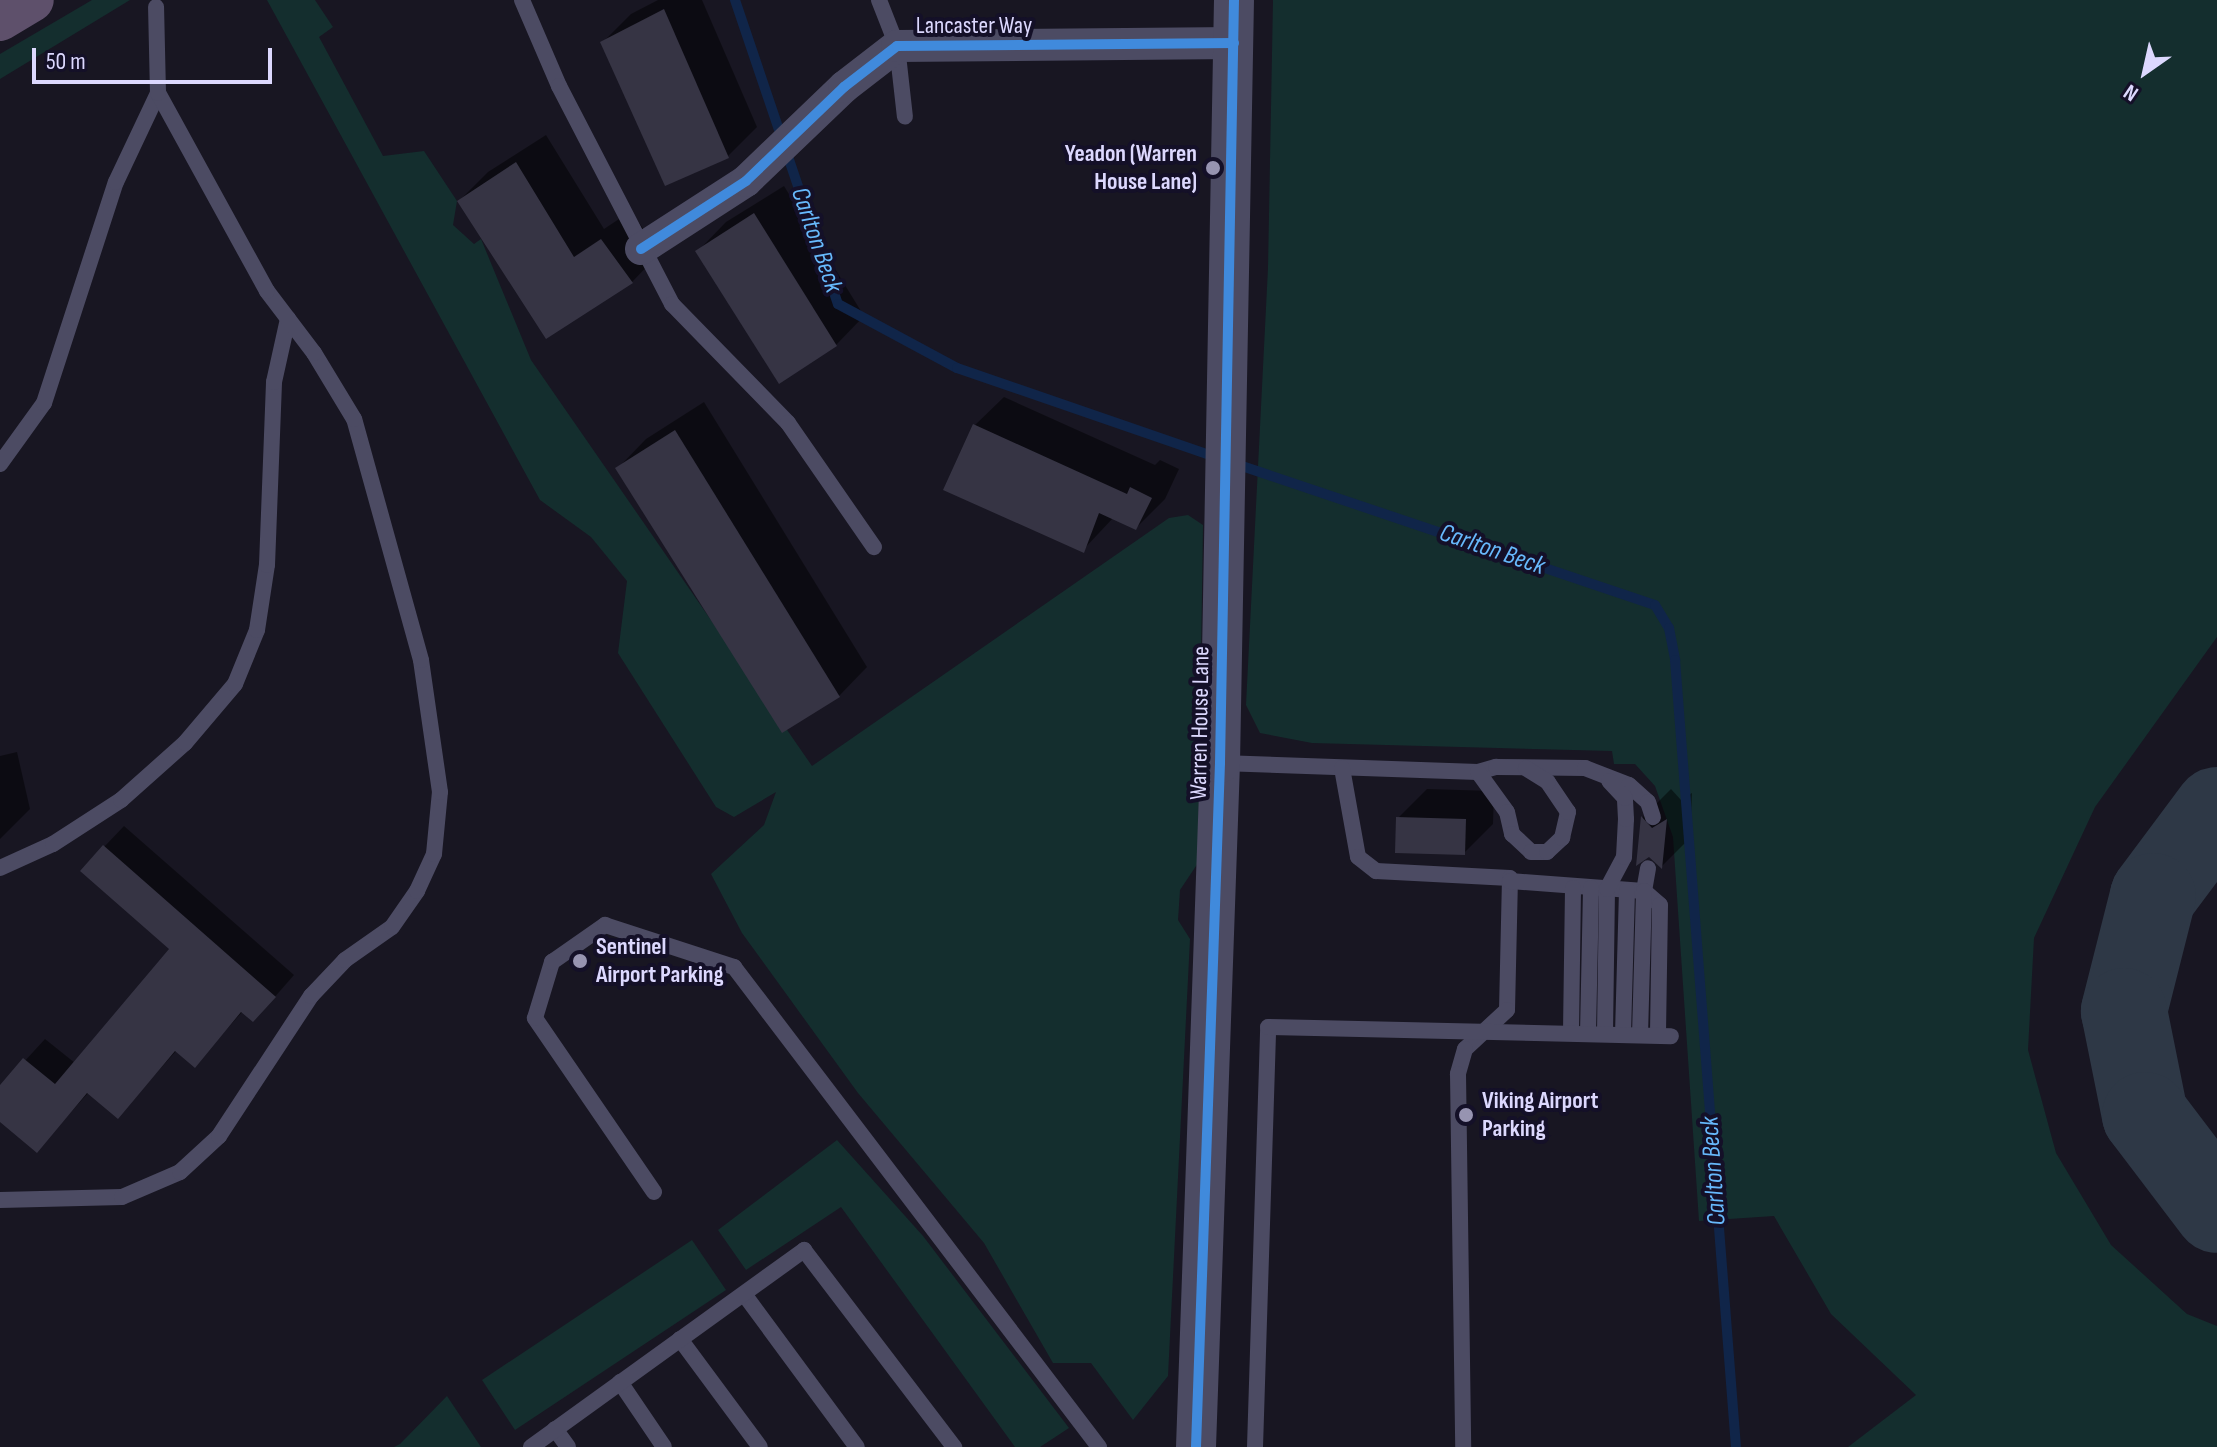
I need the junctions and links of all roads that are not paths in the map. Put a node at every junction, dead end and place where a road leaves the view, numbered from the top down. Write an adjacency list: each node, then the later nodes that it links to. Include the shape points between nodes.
1 (32, 0): 6 (highway)
2 (522, 0): 11 (lane)
3 (879, 0): 8 (lane)
4 (1234, 0): 7 (street, Warren House Lane)
5 (156, 7): 9 (lane)
6 (0, 19)
7 (1234, 43): 8 (street, Lancaster Way); 15 (street, Warren House Lane)
8 (897, 46): 10 (lane); 11 (street, Lancaster Way, via 844,87 746,181)
9 (158, 93): 12 (lane, via 267,291); 13 (lane, via 116,182 44,403)
10 (905, 117)
11 (641, 249): 14 (lane, via 672,304 788,423)
12 (288, 319): 21 (lane, via 274,382 267,565 257,630 235,684 185,743 121,800 53,844); 32 (lane, via 354,419 421,660 440,792 434,854 392,927 345,960 311,996 219,1136 180,1172 122,1197)
13 (0, 464)
14 (874, 547)
15 (1220, 763): 16 (lane); 44 (street, Warren House Lane)
16 (1342, 768): 18 (lane); 23 (lane, via 1358,857 1376,871)
17 (1524, 768): 18 (lane); 18 (lane, via 1548,782 1568,812 1562,838 1547,852 1531,852 1512,834 1507,812); 19 (lane, via 1585,768)
18 (1478, 772)
19 (1605, 776): 20 (lane, via 1629,785 1648,802); 25 (lane, via 1625,798 1624,857)
20 (1653, 817)
21 (0, 868)
22 (1648, 868): 26 (lane)
23 (1510, 881): 24 (lane); 27 (lane, via 1507,1010)
24 (1573, 888): 25 (lane); 28 (lane)
25 (1599, 889): 26 (lane); 29 (lane)
26 (1635, 890): 30 (lane); 30 (lane, via 1660,905 1665,1036)
27 (1488, 1029): 28 (lane); 45 (lane, via 1268,1027); 46 (lane, via 1465,1049 1458,1074)
28 (1571, 1032): 29 (lane)
29 (1597, 1033): 30 (lane)
30 (1632, 1034)
31 (654, 1192): 43 (lane, via 535,1018 552,962 605,925 734,967)
32 (0, 1200)
33 (744, 1294): 34 (lane); 41 (lane); 42 (lane, via 804,1250)
34 (680, 1339): 35 (lane); 40 (lane)
35 (620, 1382): 36 (lane); 39 (lane)
36 (555, 1429): 37 (lane); 38 (lane)
37 (531, 1447)
38 (568, 1447)
39 (664, 1447)
40 (760, 1447)
41 (857, 1447)
42 (954, 1447)
43 (1099, 1447)
44 (1196, 1447)
45 (1255, 1447)
46 (1463, 1447)

